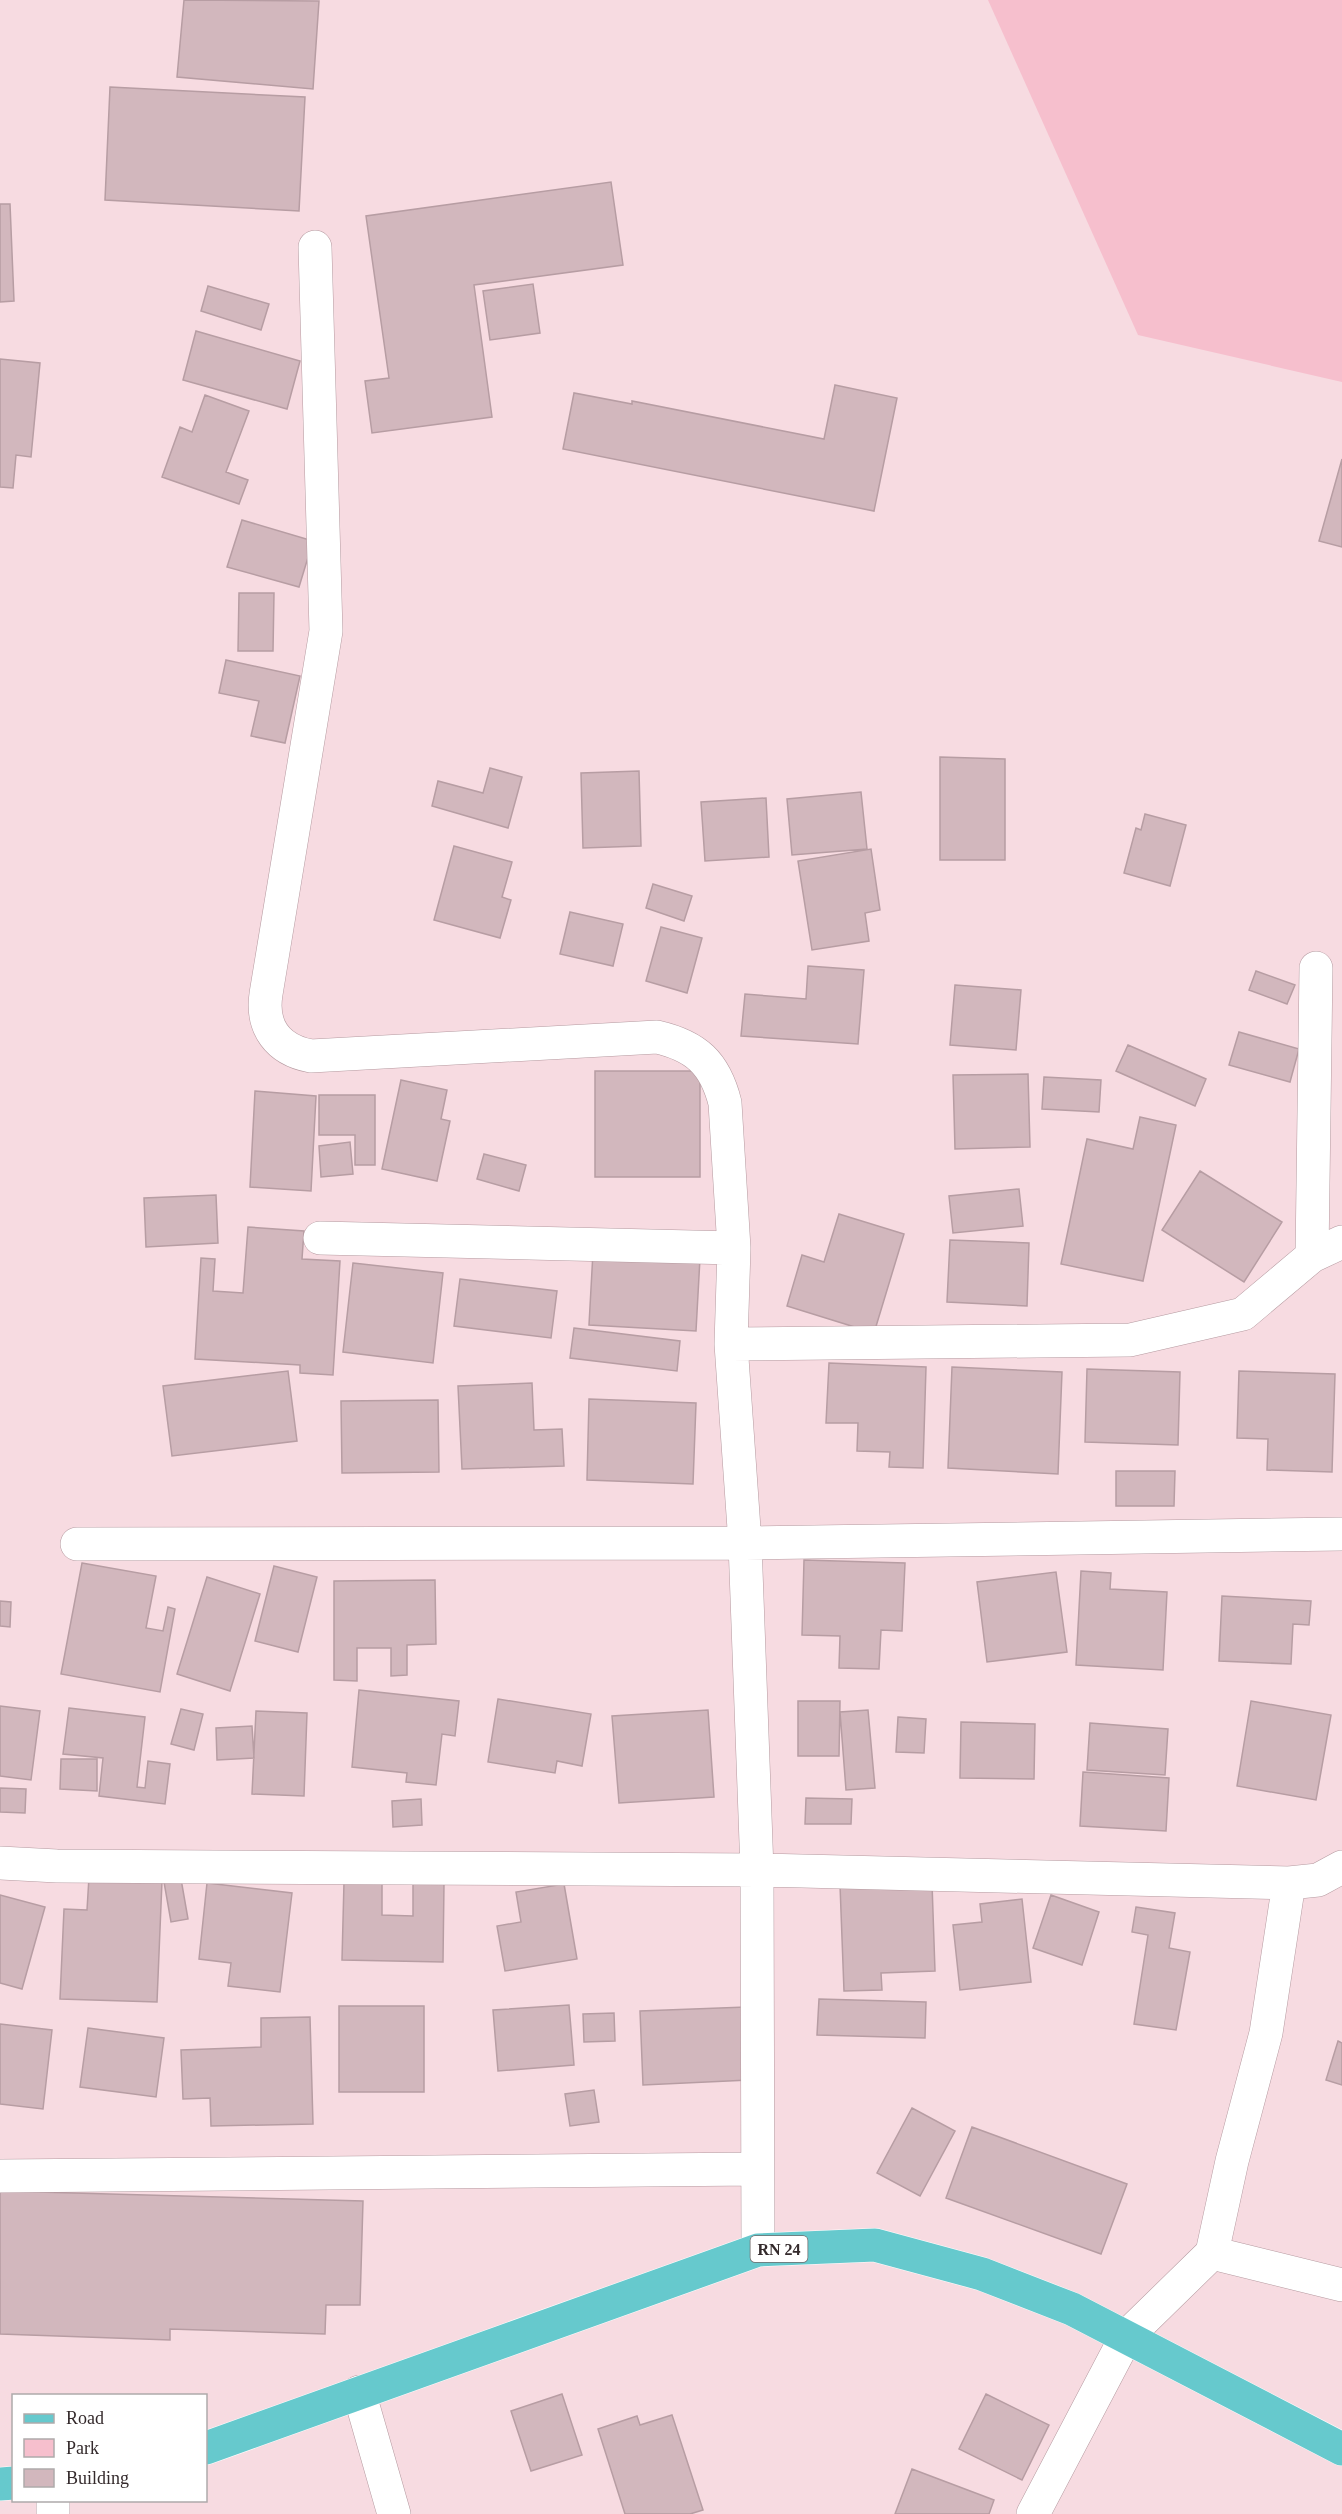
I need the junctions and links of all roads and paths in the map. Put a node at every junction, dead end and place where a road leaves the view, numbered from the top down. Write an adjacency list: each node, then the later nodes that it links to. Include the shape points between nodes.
1 (315, 247): 5 (street, via 326,631 266,994 268,1026 281,1044 311,1056 657,1037 689,1047 713,1071 725,1102)
2 (1316, 968): 6 (street)
3 (320, 1238): 5 (street)
4 (1342, 1242): 6 (street)
5 (734, 1248): 7 (street)
6 (1312, 1256): 7 (street, via 1243,1314 1130,1340)
7 (731, 1344): 9 (street)
8 (1342, 1534): 9 (street)
9 (745, 1542): 10 (street); 13 (street)
10 (77, 1544)
11 (0, 1863): 13 (street)
12 (1342, 1867): 14 (street, via 1318,1880)
13 (757, 1870): 14 (street); 15 (street)
14 (1289, 1883): 18 (street, via 1266,2033)
15 (757, 2169): 16 (street); 17 (street)
16 (0, 2176)
17 (758, 2250): 20 (main road, RN 24, via 875,2245 982,2274 1072,2309); 21 (main road, RN 24)
18 (1212, 2253): 19 (street); 20 (street)
19 (1342, 2285)
20 (1126, 2337): 23 (main road, RN 24); 25 (street)
21 (359, 2392): 22 (main road, RN 24); 24 (street)
22 (207, 2448)
23 (1342, 2449)
24 (394, 2514)
25 (1033, 2514)

